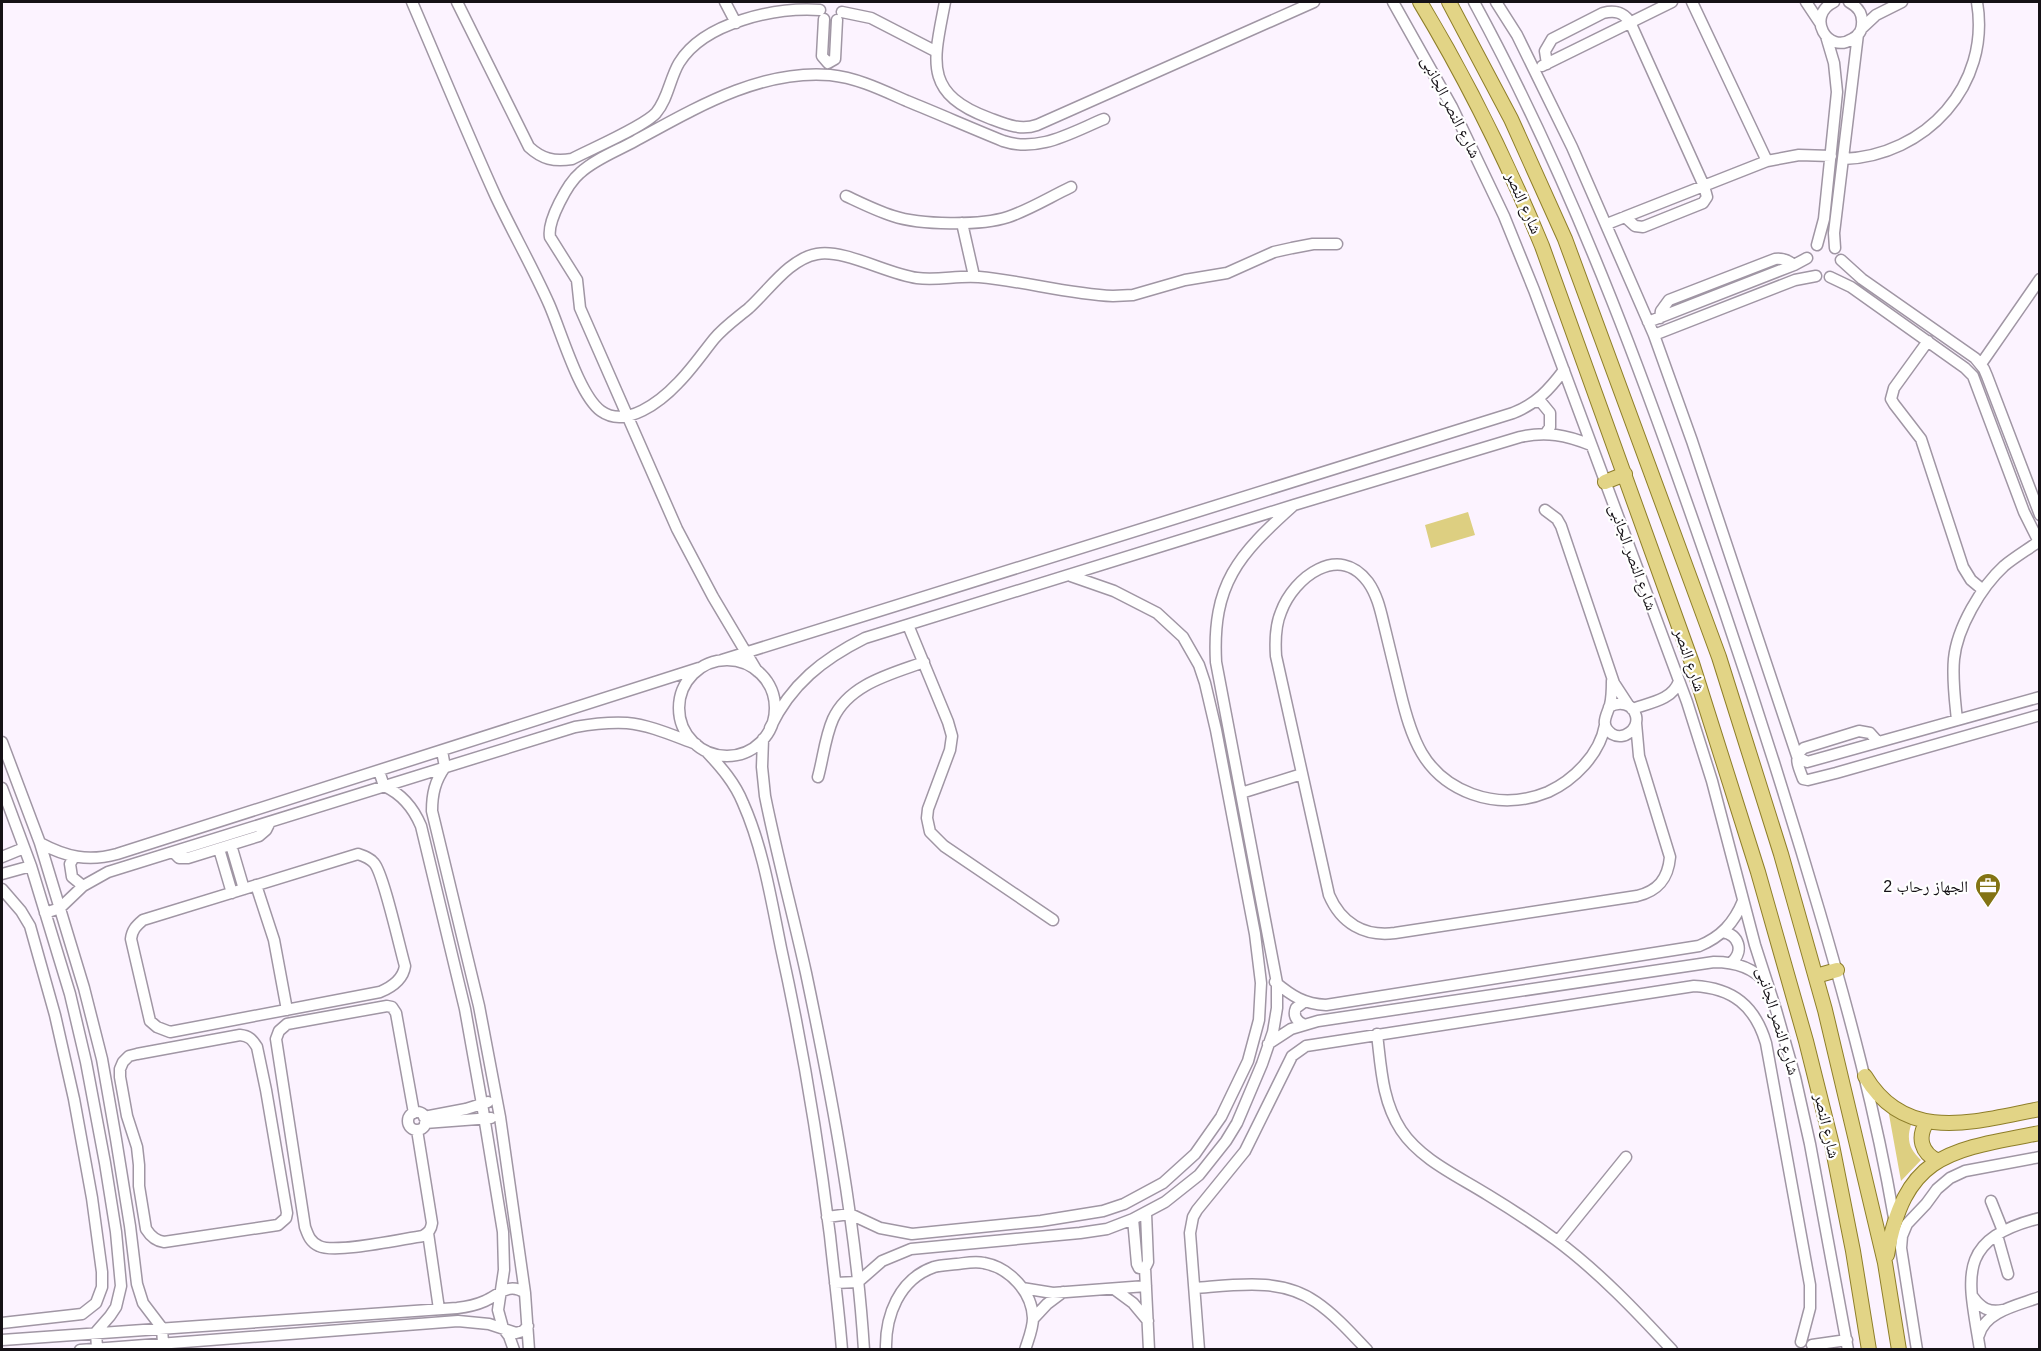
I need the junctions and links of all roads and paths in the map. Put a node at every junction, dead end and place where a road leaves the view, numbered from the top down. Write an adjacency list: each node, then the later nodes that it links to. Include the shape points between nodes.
1 (412, 2): 57 (street, via 588,395 603,412)
2 (457, 2): 23 (street, via 529,147 549,160 560,161 572,159 650,119 662,104 674,72 688,51 708,35)
3 (725, 2): 23 (street)
4 (945, 2): 26 (street)
5 (1314, 2): 26 (street, via 1030,128 1014,127 960,105 940,81)
6 (1393, 2): 55 (street, شارع النصر الجانبى, via 1488,179)
7 (1420, 2): 62 (main road, شارع النصر, via 1450,51 1521,196)
8 (1449, 2): 131 (main road, شارع النصر, via 1512,119 1565,239 1719,657)
9 (1474, 2): 130 (street, via 1562,178 1633,351 1745,672)
10 (1496, 2): 28 (street)
11 (1672, 2): 21 (street)
12 (1692, 2): 32 (street)
13 (1806, 2): 22 (street)
14 (1834, 2): 22 (street, via 1824,9)
15 (1850, 2): 16 (street); 24 (street, via 1860,10)
16 (1858, 2)
17 (1902, 2): 24 (street, via 1876,15)
18 (1977, 2): 31 (street, via 1979,23 1974,62 1945,112 1899,146 1863,158)
19 (823, 10): 20 (street, via 830,21); 20 (street, via 822,56 828,63 835,59); 23 (street, via 777,11)
20 (839, 11): 26 (street, via 871,18)
21 (1630, 22): 27 (street); 27 (street, via 1618,12 1603,13 1552,39 1545,51); 33 (street)
22 (1820, 22): 25 (street)
23 (736, 23)
24 (1860, 32): 25 (street, via 1842,43); 31 (street)
25 (1826, 36): 30 (street, via 1837,81)
26 (935, 51)
27 (1547, 64): 28 (street)
28 (1534, 70): 37 (street)
29 (1104, 119): 57 (street, via 1045,143 1020,145 859,80 806,74 768,81 713,100 584,169 570,184 549,232 577,280 580,308)
30 (1831, 156): 32 (street, via 1799,155); 39 (street)
31 (1843, 159): 40 (street)
32 (1767, 161): 33 (street)
33 (1704, 186): 37 (street)
34 (1071, 187): 36 (street, via 1011,216)
35 (846, 196): 36 (street, via 904,219)
36 (962, 223): 44 (street)
37 (1607, 224): 51 (street)
38 (1337, 244): 44 (street, via 1313,244 1274,252 1227,273 1124,296)
39 (1817, 245): 40 (street); 41 (street)
40 (1835, 248): 42 (street)
41 (1807, 258): 43 (street); 45 (street, via 1809,270)
42 (1841, 260): 46 (street, via 1837,272); 54 (street)
43 (1794, 265): 48 (street); 49 (street, via 1782,258 1775,259 1670,300)
44 (974, 276): 57 (street, via 918,278 834,253 810,255 795,263 723,329 670,391)
45 (1816, 276): 46 (street); 50 (street, via 1795,280)
46 (1830, 277): 53 (street, via 1851,287)
47 (2040, 279): 54 (street)
48 (1688, 307): 49 (street); 50 (street)
49 (1660, 318): 51 (street)
50 (1693, 320): 52 (street)
51 (1648, 322): 52 (street)
52 (1654, 335): 100 (street)
53 (1928, 342): 61 (street, via 1973,376); 69 (street, via 1894,388 1892,399 1920,436 1963,567)
54 (1981, 364): 59 (street)
55 (1564, 370): 56 (street); 60 (street, شارع النصر الجانبى)
56 (1535, 402): 58 (street, via 1541,402 1550,413); 71 (street, via 1512,413)
57 (627, 416): 71 (street, via 677,529)
58 (1546, 433): 60 (street); 64 (street, via 1520,437)
59 (2011, 441): 61 (street); 66 (street)
60 (1591, 445): 63 (street, شارع النصر الجانبى)
61 (1998, 446): 67 (street)
62 (1625, 474): 63 (main road); 206 (main road, شارع النصر, via 1716,736 1800,1020 1843,1198)
63 (1605, 482): 77 (street, شارع النصر الجانبى)
64 (1294, 505): 68 (street); 108 (street, via 1246,551 1224,590 1216,619 1216,662)
65 (1545, 510): 76 (street, via 1561,526)
66 (2040, 515)
67 (2039, 543): 69 (street, via 2004,566)
68 (1071, 576): 70 (street); 132 (street, via 1114,591 1157,613 1183,638 1199,666 1216,730)
69 (1983, 590): 84 (street, via 1954,658)
70 (908, 625): 73 (street); 87 (street, via 865,638 827,660 794,690)
71 (746, 652): 72 (street); 75 (street)
72 (722, 660): 74 (street); 75 (street, via 734,660)
73 (924, 662): 105 (street, via 877,679 842,704 830,727); 127 (street, via 952,736 928,808 930,832 944,846)
74 (699, 668): 93 (street, via 683,687 679,705 681,724); 97 (street)
75 (757, 670): 87 (street, via 774,703)
76 (1611, 675): 80 (street); 82 (street)
77 (1679, 681): 79 (street, شارع النصر الجانبى); 82 (street, via 1668,696)
78 (2040, 697): 81 (street)
79 (1687, 702): 82 (street, via 1671,700); 124 (street, شارع النصر الجانبى)
80 (1609, 707): 82 (street, via 1619,703); 85 (street, via 1604,715)
81 (1993, 710): 84 (street); 86 (street)
82 (1633, 713): 89 (street, via 1631,732); 99 (street)
83 (2040, 715): 86 (street)
84 (1957, 720): 88 (street)
85 (1605, 724): 89 (street, via 1612,734); 94 (street)
86 (1998, 726): 95 (street)
87 (770, 728): 90 (street)
88 (1914, 732): 92 (street); 95 (street)
89 (1619, 736): 94 (street); 99 (street)
90 (763, 739): 96 (street, via 736,754); 158 (street, via 765,796 822,1054)
91 (2, 742): 110 (street)
92 (1878, 742): 98 (street); 100 (street, via 1870,733 1859,731 1804,748)
93 (696, 744): 96 (street); 101 (street, via 629,723 601,723 574,727)
94 (1597, 747): 104 (street, via 1567,781 1525,799 1494,800 1451,784 1428,763 1412,737 1373,589 1357,572 1335,564 1324,566 1299,584 1285,603 1277,625 1276,656)
95 (1918, 749): 103 (street)
96 (706, 751): 159 (street, via 726,773 754,828 804,1059)
97 (442, 752): 101 (street); 102 (street)
98 (1831, 755): 100 (street, via 1807,762); 103 (street)
99 (1640, 756): 104 (street, via 1670,857 1665,879 1658,887 1637,896 1376,934 1358,928 1334,907)
100 (1797, 756): 103 (street, via 1805,780)
101 (445, 767): 106 (street); 142 (street, via 434,787 432,811 479,1006)
102 (379, 771): 106 (street); 116 (street, via 103,858)
103 (1836, 773)
104 (1302, 774): 108 (street)
105 (818, 777)
106 (384, 786): 109 (street); 143 (street, via 402,797 421,826 465,1009)
107 (2, 788): 112 (street)
108 (1241, 793): 133 (street)
109 (270, 822): 111 (street, via 263,834); 114 (street)
110 (40, 843): 116 (street); 125 (street)
111 (231, 845): 113 (street); 122 (street)
112 (24, 848): 115 (street); 117 (street)
113 (219, 849): 114 (street, via 183,859); 123 (street)
114 (173, 852): 120 (street, via 108,872)
115 (2, 857)
116 (74, 857): 120 (street, via 70,864 72,878)
117 (31, 866): 118 (street); 126 (street)
118 (2, 874)
119 (256, 885): 122 (street); 136 (street, via 274,940); 136 (street, via 346,857 367,857 376,864 405,966 397,982 380,992)
120 (83, 886): 125 (street)
121 (2, 889): 184 (street, via 30,926 55,1015 74,1099 102,1272 96,1303 82,1314)
122 (244, 889): 123 (street)
123 (232, 893): 136 (street, via 143,920 132,931 150,1021 170,1032)
124 (1743, 901): 128 (street); 134 (street, شارع النصر الجانبى)
125 (60, 908): 126 (street); 150 (street, via 99,1049)
126 (45, 913): 188 (street, via 86,1062 116,1232 121,1286 116,1307)
127 (1053, 920)
128 (1723, 932): 129 (street, via 1738,944 1738,954); 135 (street, via 1708,943 1688,948 1326,1005)
129 (1732, 962): 134 (street, via 1748,968); 137 (street)
130 (1837, 970): 131 (main road); 141 (street)
131 (1816, 976): 166 (main road, شارع النصر)
132 (1261, 983): 133 (street); 139 (street, via 1261,1008)
133 (1277, 983): 135 (street); 140 (street)
134 (1768, 986): 192 (street, شارع النصر الجانبى, via 1803,1110)
135 (1304, 1002): 137 (street, via 1294,1014)
136 (287, 1010)
137 (1304, 1024): 140 (street)
138 (1377, 1034): 165 (street, via 1387,1102 1411,1143); 173 (street, via 1306,1046 1292,1056 1245,1150 1193,1217 1190,1233); 193 (street, via 1694,986 1735,997 1755,1016 1766,1042 1810,1285)
139 (1253, 1044): 140 (street); 158 (street, via 1233,1094 1202,1145 1162,1183 1124,1204 1059,1218 912,1234 880,1228)
140 (1269, 1044): 157 (street, via 1226,1141 1183,1189)
141 (1865, 1076): 148 (main road, via 1888,1104); 160 (street)
142 (496, 1100): 143 (street); 145 (street)
143 (482, 1104): 146 (street); 147 (street)
144 (2040, 1109): 148 (main road, via 1961,1123)
145 (500, 1117): 146 (street); 177 (street)
146 (484, 1119): 147 (street); 175 (street, via 503,1232)
147 (420, 1121): 163 (street, via 432,1223); 163 (street, via 392,1007 287,1024 279,1031 276,1039 310,1239 316,1245 333,1249)
148 (1927, 1122): 154 (main road, via 1921,1134 1923,1148)
149 (2038, 1134): 154 (main road, via 1965,1149)
150 (116, 1139): 151 (street); 155 (street)
151 (137, 1151): 151 (street, via 120,1077 123,1062 137,1054 246,1036 257,1047 286,1218 278,1225 159,1241 146,1229); 155 (street)
152 (1626, 1157): 165 (street)
153 (2040, 1157): 208 (street, via 1957,1174 1943,1183 1906,1224 1901,1248)
154 (1938, 1161): 160 (main road, via 1909,1189)
155 (121, 1168): 186 (street, via 136,1284 148,1312)
156 (1991, 1201): 164 (street)
157 (1146, 1213): 162 (street); 167 (street)
158 (850, 1214): 159 (street); 169 (street)
159 (827, 1217): 170 (street)
160 (1894, 1218): 166 (main road)
161 (2040, 1218): 164 (street)
162 (1133, 1219): 167 (street, via 1137,1264); 169 (street, via 1107,1229 1080,1233 911,1249 882,1261)
163 (428, 1233): 180 (street)
164 (2000, 1233): 168 (street); 178 (street, via 1984,1245 1975,1259 1970,1281)
165 (1558, 1241): 205 (street, via 1615,1291)
166 (1885, 1263): 207 (main road, شارع النصر)
167 (1145, 1268): 171 (street)
168 (2008, 1274)
169 (858, 1282): 170 (street); 199 (street)
170 (836, 1283): 198 (street)
171 (1146, 1286): 174 (street); 183 (street)
172 (1022, 1288): 176 (street); 182 (street); 200 (street, via 1006,1272 984,1263 925,1271 907,1285 894,1304 886,1329)
173 (1195, 1288): 203 (street); 204 (street, via 1256,1284 1288,1288 1316,1301)
174 (1114, 1289): 176 (street); 183 (street)
175 (500, 1292): 177 (street, via 513,1288); 180 (street, via 473,1306); 187 (street, via 498,1310)
176 (1063, 1292): 182 (street)
177 (525, 1293): 185 (street)
178 (1973, 1297): 181 (street, via 1987,1310); 189 (street)
179 (2040, 1297): 181 (street)
180 (440, 1309): 186 (street)
181 (2008, 1309): 189 (street, via 1987,1319)
182 (1033, 1319): 201 (street)
183 (1148, 1321): 202 (street)
184 (2, 1323)
185 (528, 1326): 187 (street, via 516,1333); 197 (street)
186 (162, 1328): 188 (street); 191 (street)
187 (503, 1328): 191 (street, via 458,1321); 196 (street)
188 (96, 1332): 190 (street); 194 (street)
189 (1979, 1338): 209 (street)
190 (2, 1340)
191 (163, 1343): 194 (street)
192 (1847, 1345): 193 (street)
193 (1805, 1346)
194 (97, 1348): 195 (street)
195 (80, 1350)
196 (514, 1350)
197 (529, 1350)
198 (842, 1350)
199 (864, 1350)
200 (886, 1350)
201 (1025, 1350)
202 (1149, 1350)
203 (1199, 1350)
204 (1367, 1350)
205 (1672, 1350)
206 (1869, 1350)
207 (1899, 1350)
208 (1917, 1350)
209 (1980, 1350)

